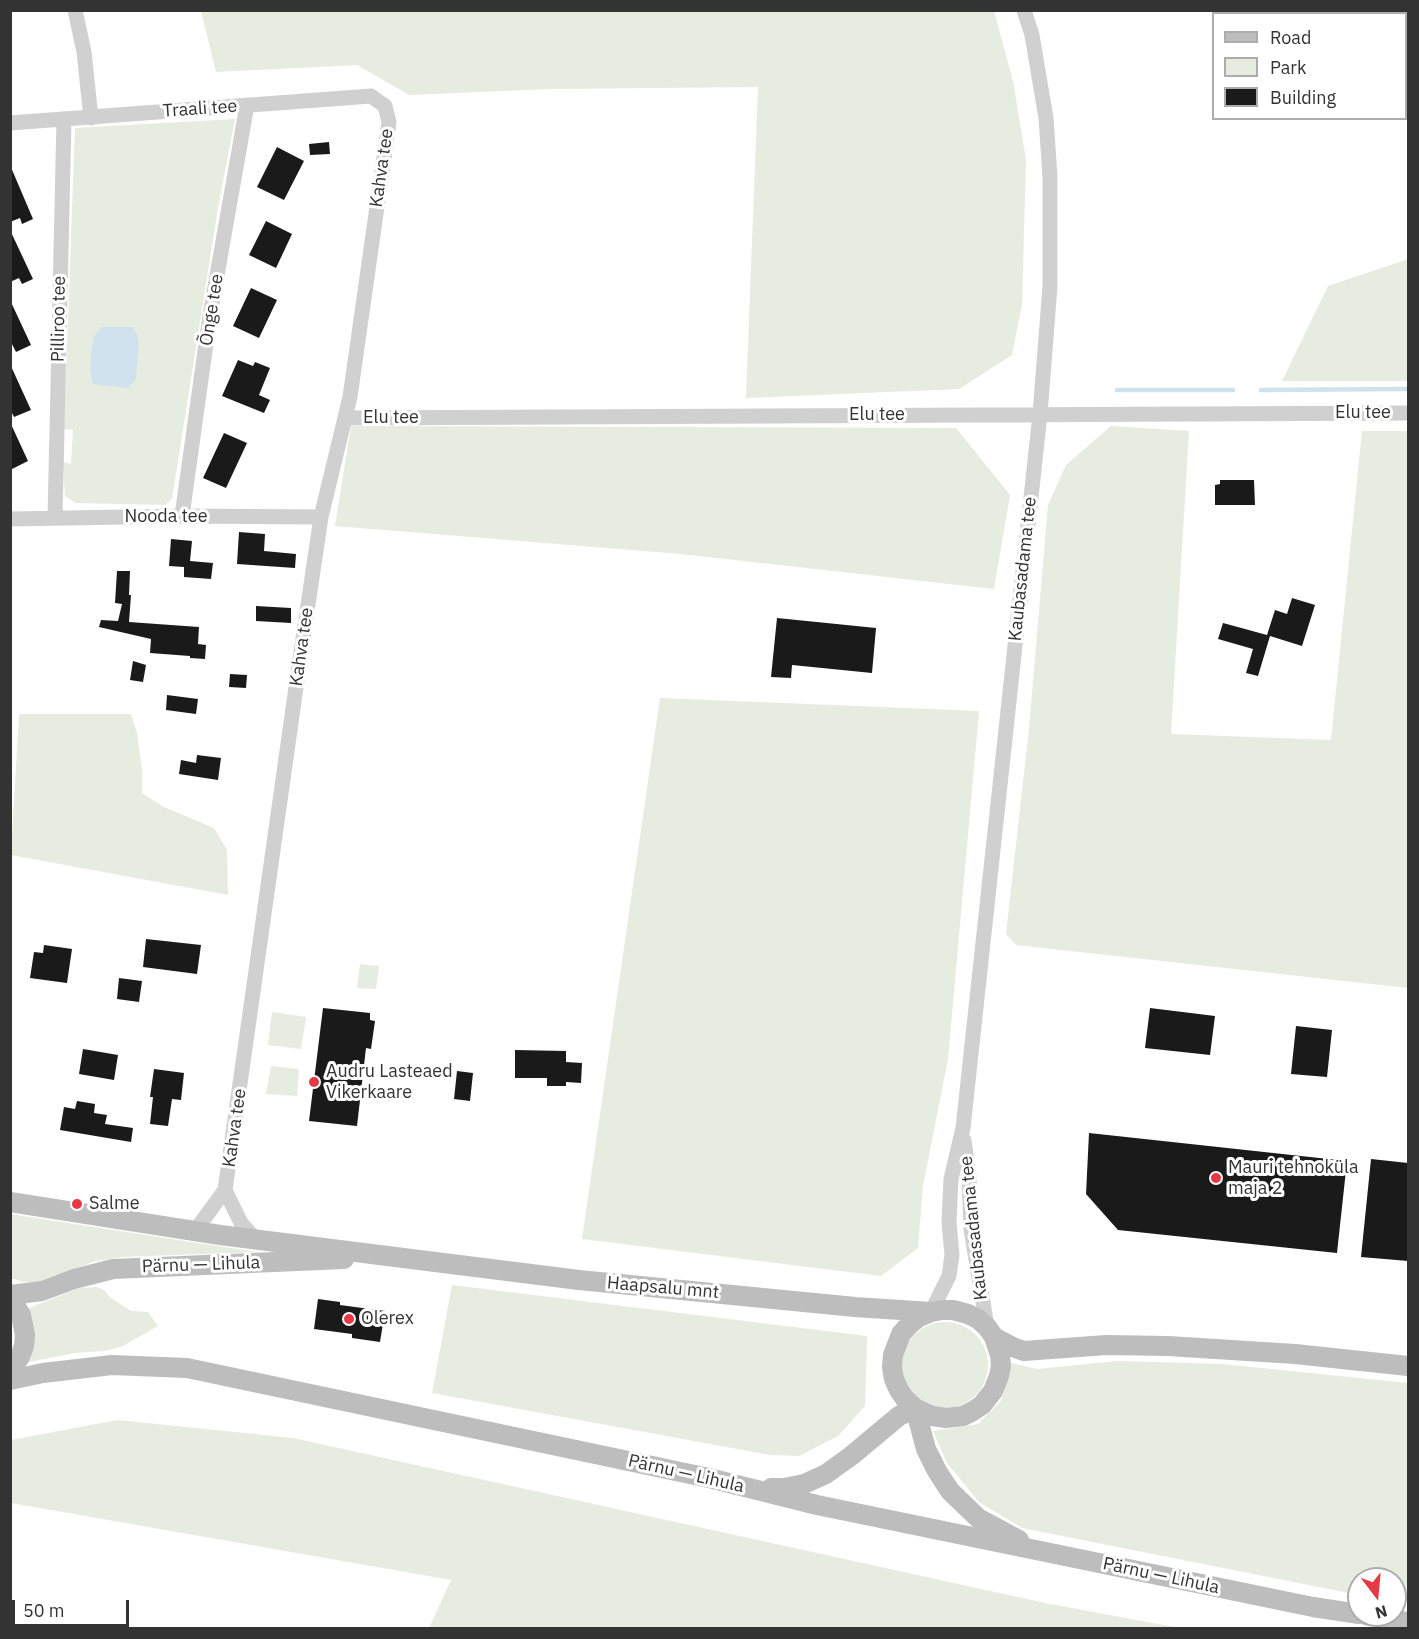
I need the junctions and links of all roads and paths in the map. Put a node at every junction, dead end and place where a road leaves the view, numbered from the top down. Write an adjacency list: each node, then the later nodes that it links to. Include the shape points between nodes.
1 (75, 10): 5 (street)
2 (1024, 10): 9 (street, Kaubasadama tee, via 1046,118 1050,177 1050,286)
3 (247, 105): 4 (street, Traali tee, via 371,96); 5 (street, Traali tee); 11 (street, Õnge tee, via 210,315)
4 (385, 106): 10 (street, Kahva tee, via 389,122)
5 (91, 118): 6 (street, Traali tee)
6 (64, 120): 7 (street, Traali tee); 13 (street, Pilliroo tee)
7 (10, 123)
8 (1408, 413): 9 (street, Elu tee)
9 (1040, 414): 10 (street, Elu tee); 15 (street, Kaubasadama tee)
10 (345, 418): 12 (street, Kahva tee)
11 (182, 516): 12 (street, Nooda tee); 13 (street, Nooda tee)
12 (321, 517): 16 (street, Kahva tee)
13 (55, 518): 14 (street, Nooda tee)
14 (10, 519)
15 (963, 1128): 22 (street, Kaubasadama tee, via 951,1179 949,1276); 23 (street, Kaubasadama tee, via 971,1229)
16 (225, 1191): 18 (street, Kahva tee); 19 (street, Kahva tee, via 241,1223)
17 (10, 1202): 18 (main road)
18 (195, 1231): 19 (main road)
19 (255, 1239): 20 (main road)
20 (395, 1257): 21 (main road, Pärnu — Lihula, via 114,1269); 22 (main road, Haapsalu mnt, via 579,1281)
21 (10, 1297): 25 (main road, via 21,1315 25,1335 20,1357)
22 (931, 1312): 23 (main road, via 953,1310 968,1314); 27 (main road, via 919,1317 901,1334 893,1355 893,1373 899,1390)
23 (990, 1332): 24 (main road, via 1024,1351 1106,1345 1168,1346); 27 (main road, via 1000,1355 999,1376 982,1405 963,1416 946,1418)
24 (1408, 1366)
25 (10, 1371)
26 (10, 1380): 28 (main road, Pärnu — Lihula, via 112,1365 187,1368)
27 (915, 1408): 28 (main road, via 816,1479 784,1488); 29 (main road, via 926,1449 950,1491 978,1518)
28 (748, 1488): 29 (main road, Pärnu — Lihula)
29 (1040, 1551): 30 (main road, Pärnu — Lihula)
30 (1347, 1612)

